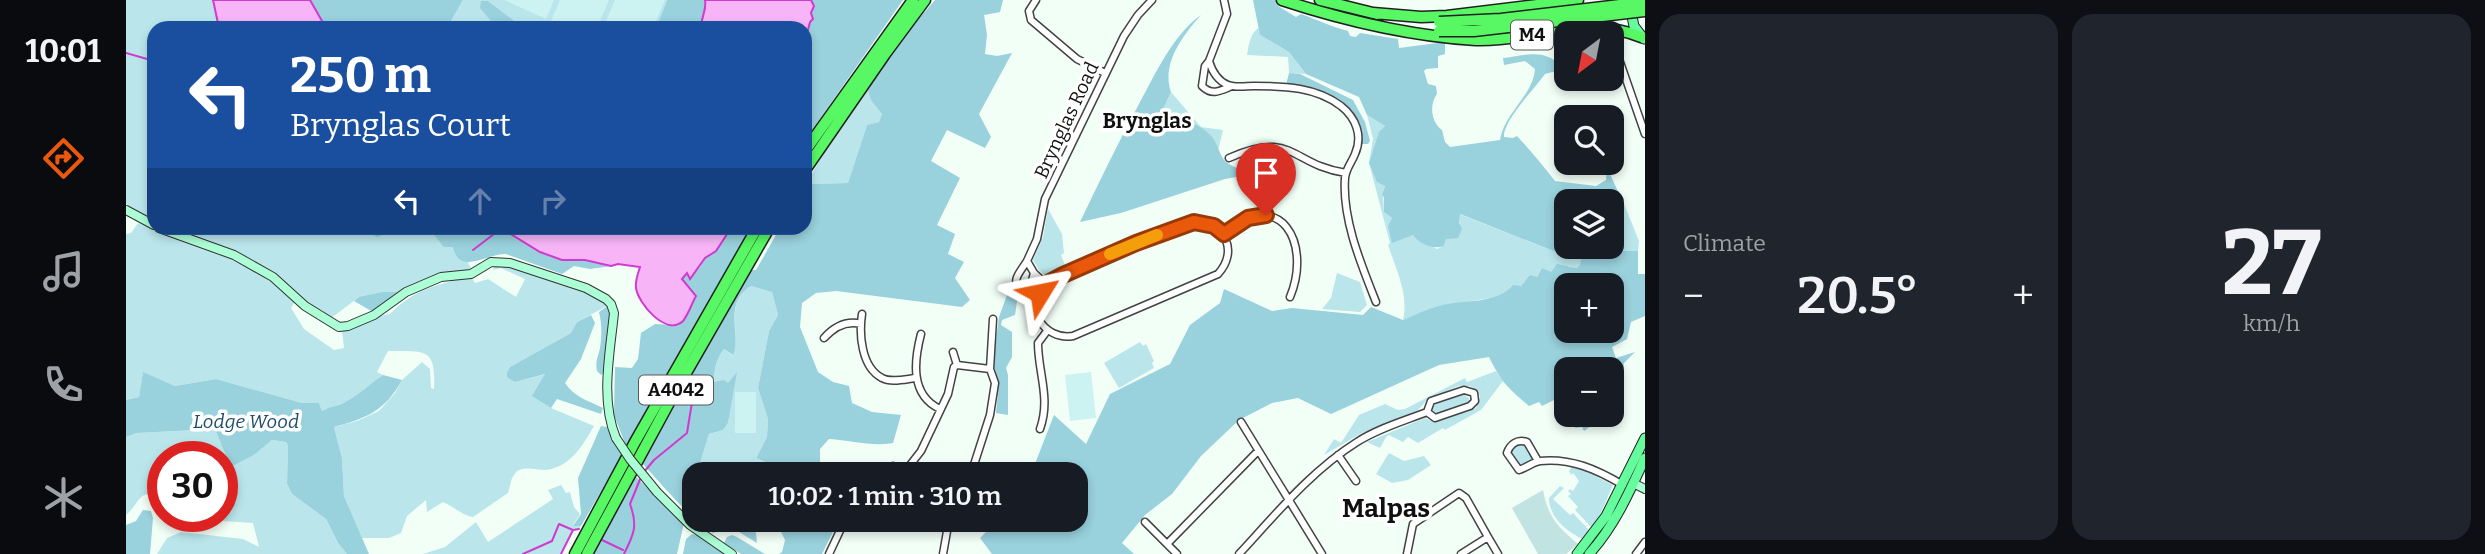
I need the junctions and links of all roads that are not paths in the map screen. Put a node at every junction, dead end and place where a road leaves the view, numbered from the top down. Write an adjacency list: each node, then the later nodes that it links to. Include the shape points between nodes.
1 (1036, 0): 14 (street, via 1029,11 1031,20 1077,59)
2 (1152, 0): 14 (street, Brynglas Road, via 1124,36)
3 (1224, 0): 13 (street, via 1227,14)
4 (1282, 0): 11 (highway, M4, via 1369,25)
5 (1320, 0): 11 (highway, M4)
6 (1578, 0): 11 (highway, M4)
7 (1629, 0): 12 (main road, via 1633,21)
8 (919, 1): 18 (highway); 20 (highway)
9 (1645, 2): 11 (highway, M4, bridge)
10 (1645, 11): 11 (highway, M4, bridge, via 1474,31)
11 (1439, 26): 12 (highway, M4, via 1498,40 1601,27)
12 (1643, 38)
13 (1209, 61): 16 (street, via 1216,76); 16 (street, via 1202,86 1217,93)
14 (1104, 73): 28 (street, Brynglas Road, via 1045,200 1038,239)
15 (1624, 73): 17 (street)
16 (1232, 86): 21 (street, via 1309,90 1342,107 1356,125 1359,142)
17 (1645, 134)
18 (812, 142)
19 (1229, 158): 21 (street, via 1256,148 1282,146)
20 (812, 160)
21 (1346, 173): 32 (street, via 1351,224)
22 (126, 210): 23 (street)
23 (147, 221)
24 (1224, 234): 30 (street, via 1214,226 1194,222 1104,256); 31 (street, via 1256,215 1284,224 1296,252); 37 (street, via 1228,258 1213,277 1073,336)
25 (178, 235): 70 (street, bridge, via 234,255 273,277 305,306 339,327 374,315 406,292 441,277 471,274 491,262 510,263 606,299 614,313 607,402 616,438 657,492 690,525)
26 (753, 235): 68 (highway, A4042)
27 (765, 235): 69 (highway, A4042)
28 (1027, 261): 29 (street); 29 (street, Brynglas Road, via 1016,281 1019,289 1030,288)
29 (1034, 273): 30 (street)
30 (1047, 285): 37 (street, via 1035,312)
31 (1290, 297)
32 (1376, 302)
33 (862, 314): 35 (street)
34 (993, 319): 43 (street)
35 (861, 324): 36 (street, via 843,324); 44 (street, via 864,353 874,372 889,380)
36 (830, 331): 39 (street); 40 (street)
37 (1047, 331): 48 (street, via 1038,343 1046,394)
38 (920, 334): 44 (street)
39 (824, 338)
40 (836, 338)
41 (953, 352): 42 (street)
42 (957, 365): 43 (street); 45 (street)
43 (990, 369): 55 (street, via 995,383 990,415)
44 (916, 379): 45 (street, via 923,396)
45 (940, 409): 54 (street)
46 (1427, 412): 46 (street, via 1435,418 1470,406 1474,393 1464,390 1431,401); 51 (street, via 1372,433)
47 (1241, 422): 50 (street)
48 (1040, 429)
49 (1645, 438): 57 (main road)
50 (1258, 451): 60 (street); 66 (street)
51 (1338, 455): 56 (street); 60 (street)
52 (1645, 458): 57 (main road)
53 (1538, 461): 53 (street, via 1519,470 1507,453 1522,440); 57 (street, via 1581,464)
54 (913, 462)
55 (975, 462)
56 (1356, 481)
57 (1628, 481): 58 (street); 59 (street); 78 (main road); 79 (main road, via 1605,534)
58 (1645, 481)
59 (1645, 489)
60 (1289, 500): 67 (street); 74 (street)
61 (1145, 522): 66 (street)
62 (839, 532): 71 (street)
63 (947, 532): 72 (street)
64 (1488, 537): 75 (street, via 1459,493 1413,524); 76 (street); 77 (street)
65 (1645, 542): 80 (street)
66 (1167, 544): 73 (street)
67 (1320, 553)
68 (575, 554)
69 (587, 554)
70 (732, 554)
71 (829, 554)
72 (943, 554)
73 (1177, 554)
74 (1239, 554)
75 (1407, 554)
76 (1461, 554)
77 (1498, 554)
78 (1577, 554)
79 (1589, 554)
80 (1636, 554)

